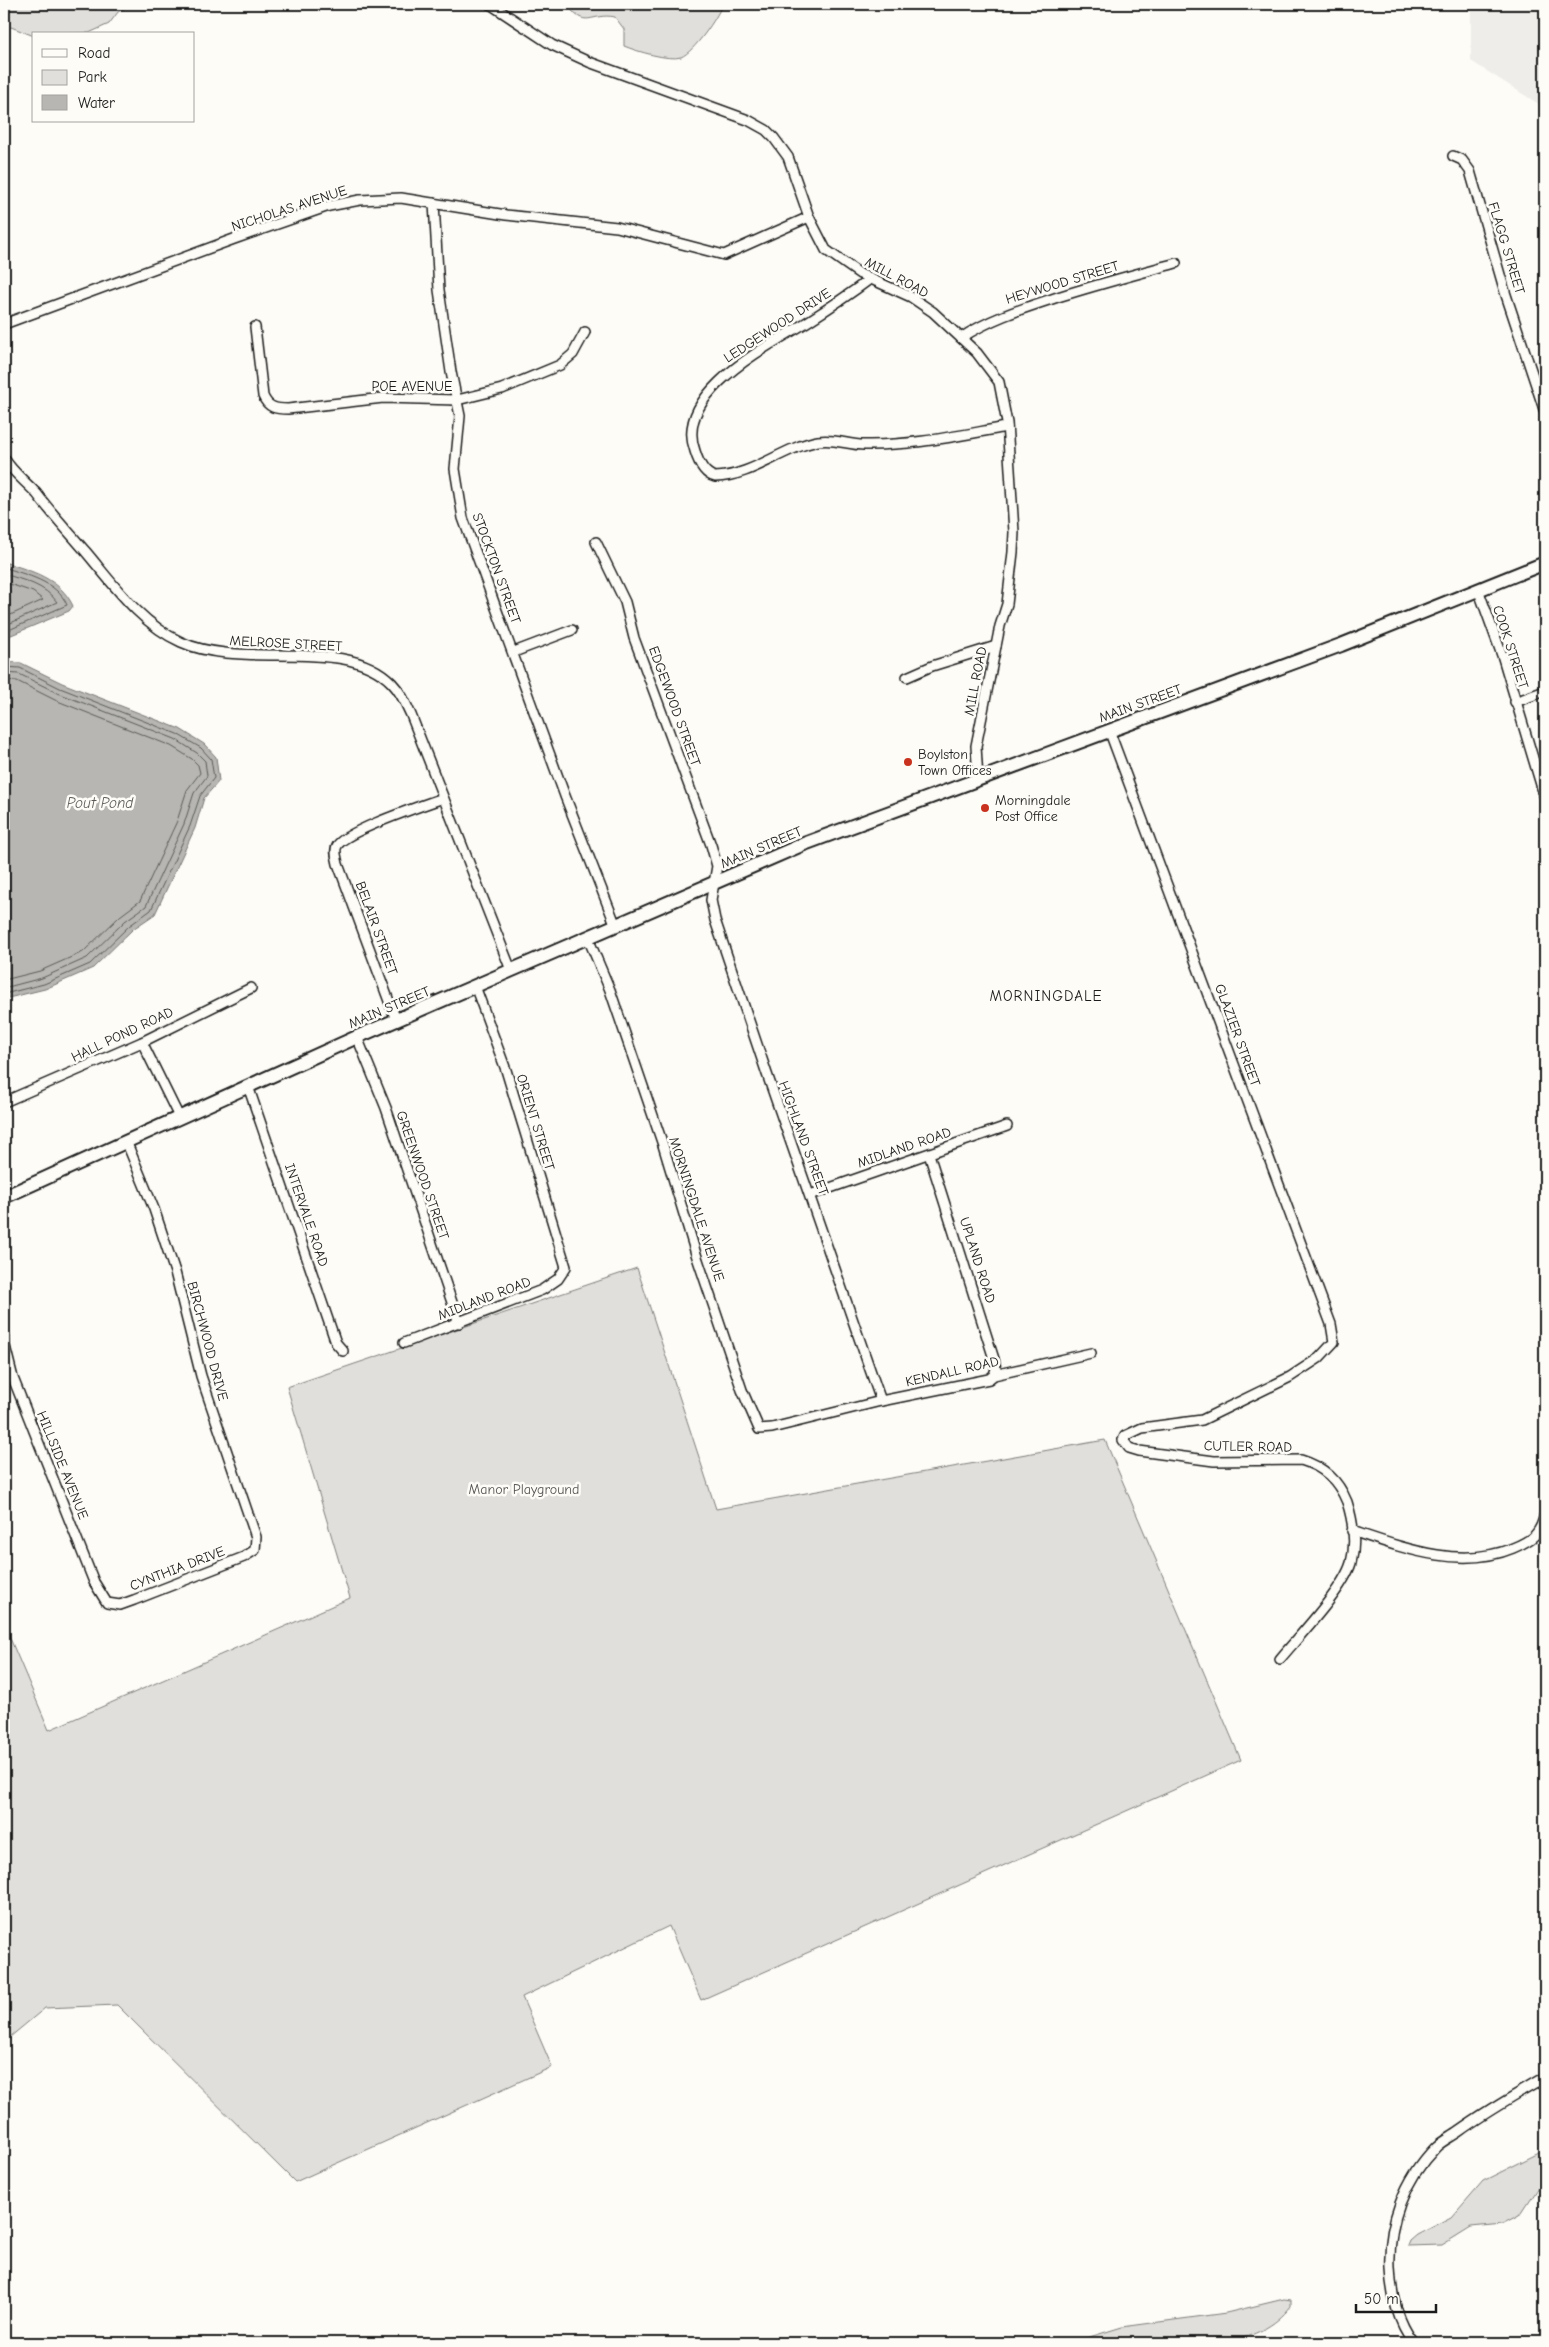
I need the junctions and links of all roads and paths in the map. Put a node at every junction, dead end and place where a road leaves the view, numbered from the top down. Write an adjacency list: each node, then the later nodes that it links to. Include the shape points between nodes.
1 (490, 4): 4 (street, MILL ROAD, via 552,45 589,62 748,120 766,130 788,157)
2 (1453, 156): 12 (street, FLAGG STREET, via 1462,160 1470,170)
3 (434, 203): 4 (street, NICHOLAS AVENUE, via 506,215 617,227 724,254); 7 (street, NICHOLAS AVENUE, via 377,198 337,204); 11 (street, STOCKTON STREET, via 438,290)
4 (809, 217): 6 (street, MILL ROAD, via 826,250)
5 (1176, 263): 10 (street, HEYWOOD STREET, via 1105,282 985,322)
6 (870, 279): 10 (street, MILL ROAD, via 911,297 934,312); 13 (street, LEDGEWOOD DRIVE, via 732,370 705,398 696,414 692,432 694,449 706,472 714,477 746,472 819,441 862,445 897,443)
7 (4, 324)
8 (254, 327): 11 (street, POE AVENUE, via 263,396 268,405 276,409 383,398)
9 (585, 332): 11 (street, POE AVENUE, via 573,354 560,365 502,389)
10 (961, 338): 13 (street, MILL ROAD, via 999,382)
11 (457, 400): 20 (street, STOCKTON STREET, via 461,426 455,469 463,518)
12 (1545, 412)
13 (1007, 427): 19 (street, MILL ROAD, via 1013,552 1007,604)
14 (4, 458): 26 (street, MELROSE STREET, via 117,589 166,634 214,653 346,659 391,681 412,715)
15 (596, 542): 28 (street, EDGEWOOD STREET, via 624,602 668,734 711,845 717,866)
16 (1545, 563): 17 (main road, MAIN STREET)
17 (1478, 590): 23 (street, COOK STREET); 24 (main road, MAIN STREET, via 1341,645)
18 (572, 630): 20 (street)
19 (996, 646): 21 (street); 25 (street, MILL ROAD, via 976,746)
20 (514, 652): 29 (street, STOCKTON STREET)
21 (907, 677)
22 (1545, 691): 23 (street)
23 (1515, 702): 27 (street, COOK STREET)
24 (1109, 730): 25 (main road, MAIN STREET); 49 (street, GLAZIER STREET, via 1331,1324 1334,1342)
25 (978, 779): 28 (main road, MAIN STREET, via 813,841)
26 (443, 798): 31 (street, MELROSE STREET); 34 (street, BELAIR STREET, via 355,833 337,845 335,851)
27 (1545, 798)
28 (715, 883): 29 (main road, MAIN STREET); 43 (street, HIGHLAND STREET, via 711,900 715,920)
29 (616, 926): 30 (main road, MAIN STREET)
30 (588, 938): 31 (main road, MAIN STREET); 54 (street, MORNINGDALE AVENUE, via 610,990 756,1425 764,1430)
31 (512, 970): 32 (main road, MAIN STREET)
32 (475, 986): 34 (main road, MAIN STREET); 45 (street, ORIENT STREET, via 506,1070)
33 (251, 988): 36 (street, HALL POND ROAD)
34 (396, 1020): 35 (main road, MAIN STREET)
35 (357, 1037): 37 (main road, MAIN STREET); 46 (street, GREENWOOD STREET, via 386,1108)
36 (142, 1042): 38 (street, HALL POND ROAD); 39 (street)
37 (248, 1086): 39 (main road, MAIN STREET); 50 (street, INTERVALE ROAD, via 336,1343)
38 (4, 1102)
39 (179, 1117): 41 (main road, MAIN STREET)
40 (1007, 1126): 42 (street, MIDLAND ROAD)
41 (126, 1141): 44 (main road, MAIN STREET); 57 (street, BIRCHWOOD DRIVE, via 140,1171 175,1272 200,1376 256,1537)
42 (929, 1154): 43 (street, MIDLAND ROAD); 52 (street, UPLAND ROAD, via 994,1359)
43 (810, 1195): 53 (street, HIGHLAND STREET)
44 (4, 1198)
45 (566, 1268): 46 (street, MIDLAND ROAD, via 558,1279 542,1290)
46 (459, 1323): 48 (street, MIDLAND ROAD)
47 (4, 1333): 58 (street, HILLSIDE AVENUE, via 17,1388 94,1582)
48 (404, 1343)
49 (1329, 1348): 56 (street, CUTLER ROAD, via 1290,1377 1214,1414 1192,1422 1142,1428 1123,1440 1130,1448 1140,1451 1214,1461 1288,1459 1312,1464 1329,1474 1339,1485 1350,1513)
50 (343, 1351)
51 (1092, 1353): 52 (street, KENDALL ROAD)
52 (994, 1375): 53 (street, KENDALL ROAD, via 989,1379)
53 (881, 1401): 54 (street, KENDALL ROAD)
54 (819, 1417)
55 (1545, 1513): 56 (street, via 1542,1527 1524,1543 1503,1552 1478,1556 1413,1550)
56 (1352, 1531): 59 (street, CUTLER ROAD, via 1353,1552 1346,1574)
57 (255, 1550): 58 (street, CYNTHIA DRIVE, via 134,1600 120,1605)
58 (107, 1604)
59 (1280, 1659)
60 (1545, 2078): 61 (street, via 1481,2115 1436,2147 1408,2185 1392,2226 1389,2254 1396,2306)
61 (1414, 2343)

